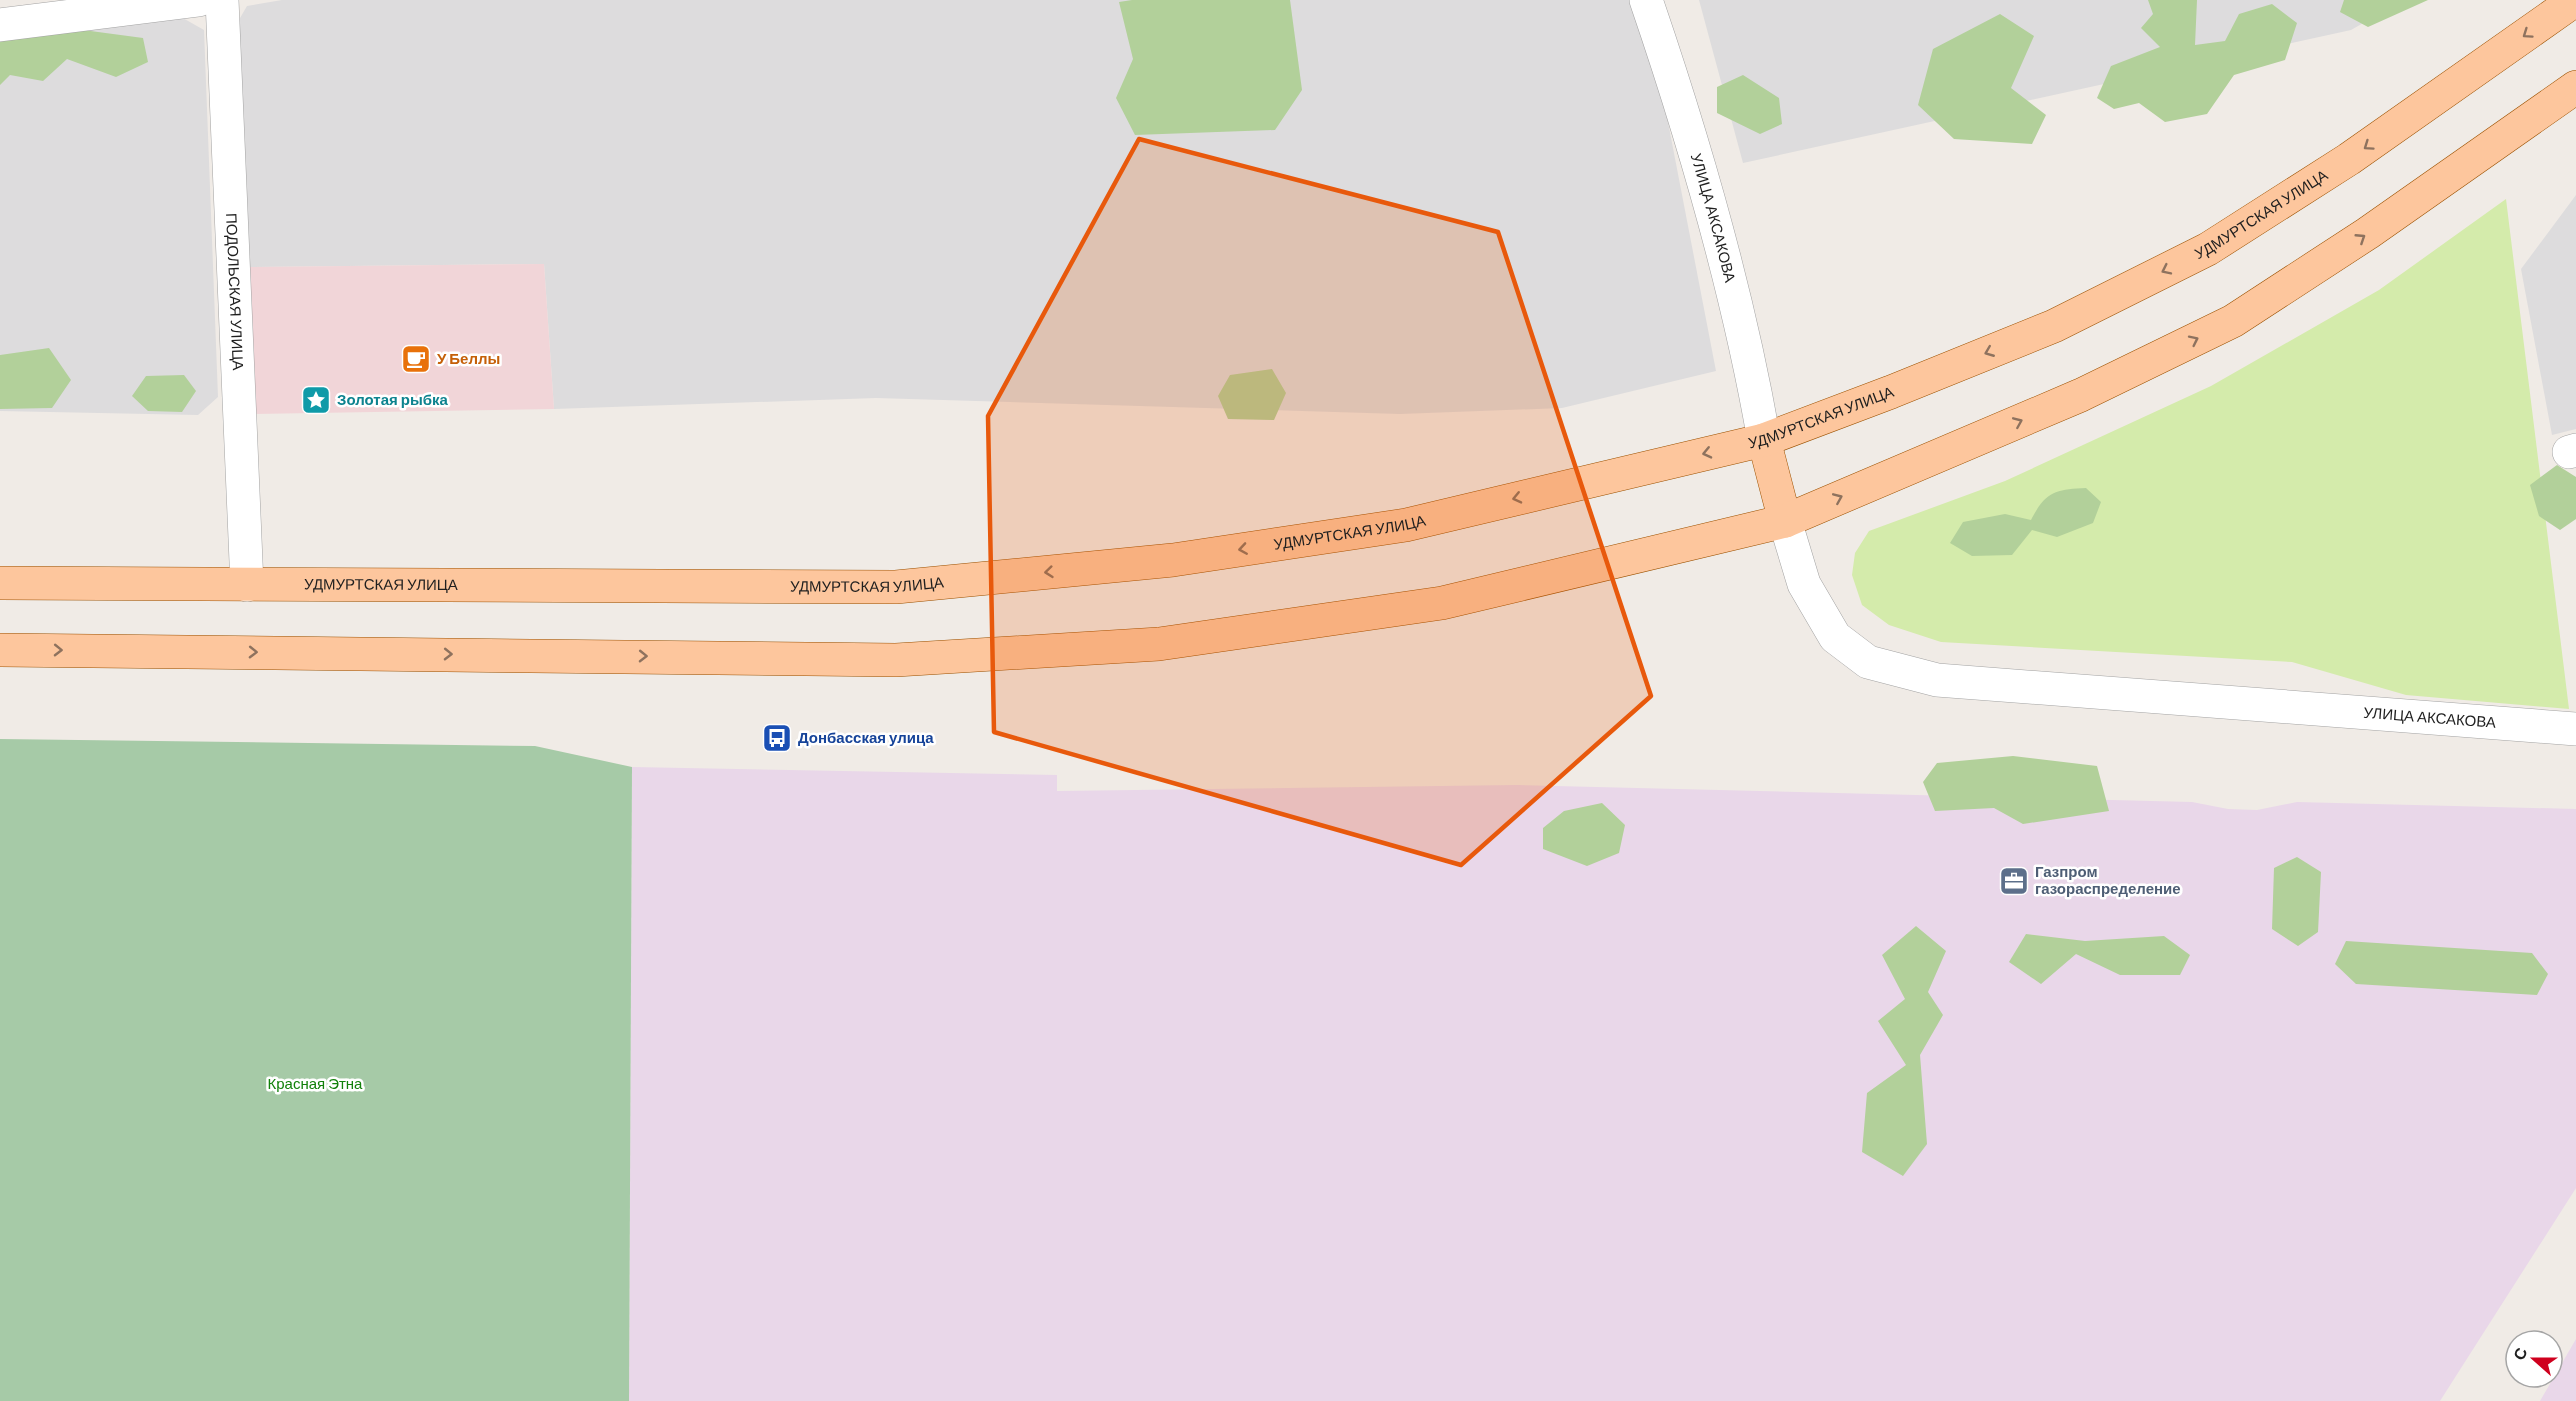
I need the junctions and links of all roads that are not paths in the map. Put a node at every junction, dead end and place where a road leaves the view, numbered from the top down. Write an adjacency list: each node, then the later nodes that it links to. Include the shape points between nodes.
1 (199, 0): 5 (street)
2 (222, 0): 10 (street, ПОДОЛЬСКАЯ УЛИЦА)
3 (1646, 0): 7 (street, УЛИЦА АКСАКОВА, via 1678,94 1748,351)
4 (2575, 0): 7 (main road, УДМУРТСКАЯ УЛИЦА, one-way to 7, via 2349,159 2208,249 2054,326)
5 (0, 25)
6 (2576, 87): 8 (main road, one-way to 6, via 2081,395 2233,321 2368,233)
7 (1764, 440): 8 (main road); 10 (main road, УДМУРТСКАЯ УЛИЦА, one-way to 10, via 1406,525 1173,560 908,586)
8 (1785, 521): 11 (main road, one-way to 8, via 896,660 1159,644 1442,603); 12 (street, УЛИЦА АКСАКОВА, via 1804,584 1835,637 1868,662 1937,680)
9 (0, 583): 10 (main road, УДМУРТСКАЯ УЛИЦА)
10 (247, 585)
11 (0, 650)
12 (2576, 729)

